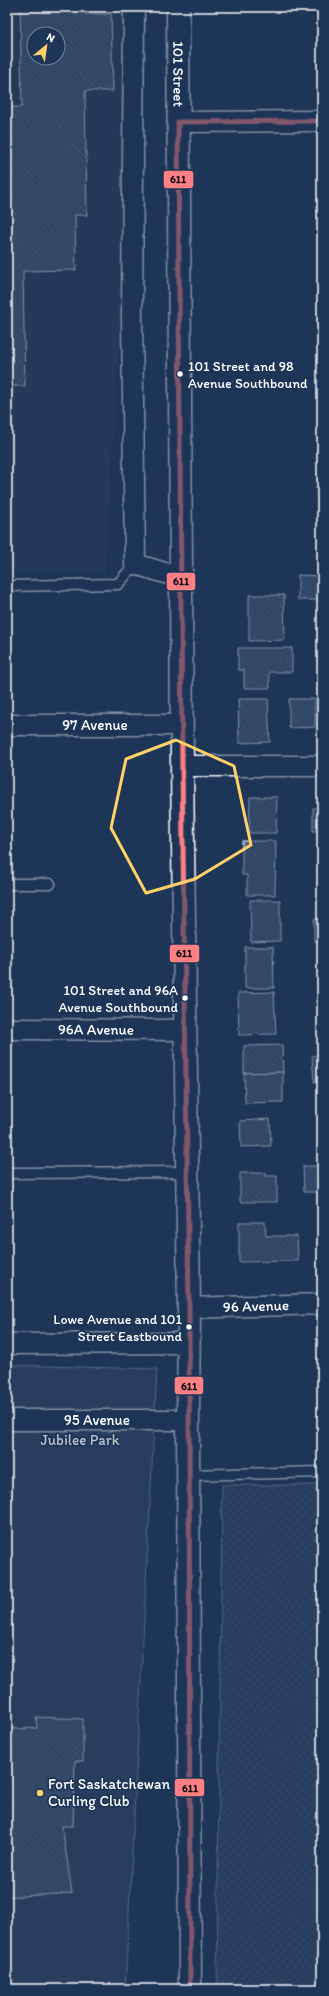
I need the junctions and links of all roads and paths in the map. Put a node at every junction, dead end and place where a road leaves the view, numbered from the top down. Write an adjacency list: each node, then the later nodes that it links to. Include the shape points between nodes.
1 (134, 7): 5 (street, via 132,317)
2 (178, 7): 4 (street, 101 Street)
3 (322, 121): 4 (street)
4 (178, 122): 6 (street, 101 Street)
5 (135, 564): 6 (street); 7 (lane, via 118,584)
6 (182, 578): 8 (street, 101 Street)
7 (7, 586)
8 (182, 724): 9 (street, 97 Avenue); 10 (street, 101 Street)
9 (7, 725)
10 (182, 766): 11 (street); 15 (street, 101 Street)
11 (322, 766)
12 (7, 884): 13 (lane)
13 (50, 884)
14 (7, 1029): 15 (street, 96A Avenue)
15 (185, 1030): 16 (street, 101 Street)
16 (188, 1172): 17 (lane); 19 (street, 101 Street)
17 (7, 1173)
18 (322, 1304): 19 (street, 96 Avenue)
19 (189, 1308): 21 (street, 101 Street)
20 (7, 1344): 21 (street)
21 (189, 1344): 23 (street, 101 Street)
22 (7, 1420): 23 (street, 95 Avenue)
23 (188, 1420): 25 (street, 101 Street)
24 (322, 1472): 25 (lane)
25 (188, 1475): 26 (street, 101 Street)
26 (190, 1989)

